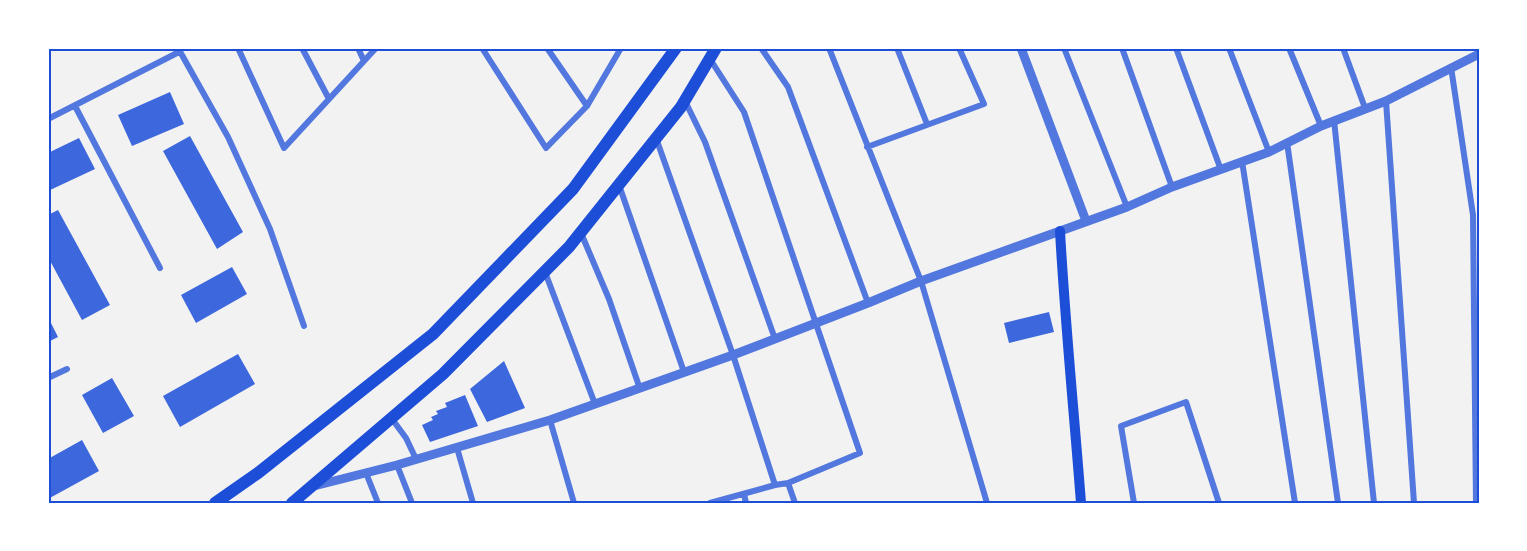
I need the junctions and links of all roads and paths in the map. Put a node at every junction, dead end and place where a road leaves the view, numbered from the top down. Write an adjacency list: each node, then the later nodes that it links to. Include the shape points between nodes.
1 (238, 48): 25 (street, via 284,148)
2 (302, 48): 25 (street)
3 (358, 48): 23 (street)
4 (376, 48): 23 (street)
5 (482, 48): 29 (street, via 546,148)
6 (547, 48): 29 (street)
7 (676, 48): 73 (highway, via 573,189 433,334)
8 (761, 48): 51 (street, via 788,87)
9 (830, 48): 37 (street)
10 (897, 48): 33 (street)
11 (959, 48): 33 (street, via 984,104)
12 (1022, 48): 45 (street)
13 (1064, 48): 43 (street)
14 (1122, 48): 42 (street)
15 (1176, 48): 40 (street)
16 (1229, 48): 38 (street)
17 (1289, 48): 34 (street)
18 (1343, 48): 30 (street)
19 (179, 50): 28 (street); 53 (street, via 228,137 270,229)
20 (618, 50): 29 (street)
21 (713, 53): 26 (highway); 52 (street, via 744,112)
22 (1479, 54): 24 (street)
23 (364, 61): 25 (street)
24 (1451, 67): 27 (street); 44 (street)
25 (329, 99)
26 (685, 100): 35 (highway); 55 (street, via 705,142)
27 (1386, 100): 30 (street); 89 (street)
28 (75, 106): 31 (street); 48 (street)
29 (587, 106)
30 (1365, 108): 32 (street)
31 (48, 119)
32 (1335, 120): 34 (street); 88 (street)
33 (927, 124): 37 (street)
34 (1321, 126): 36 (street)
35 (656, 138): 41 (highway); 56 (street)
36 (1287, 141): 38 (street); 87 (street)
37 (867, 147): 50 (street)
38 (1269, 152): 39 (street)
39 (1242, 161): 40 (street); 86 (street)
40 (1221, 170): 42 (street)
41 (619, 184): 47 (highway); 58 (street)
42 (1172, 187): 43 (street)
43 (1127, 207): 45 (street)
44 (1476, 215): 54 (street)
45 (1086, 221): 46 (street)
46 (1060, 231): 50 (street); 83 (main road)
47 (581, 232): 49 (highway); 60 (street)
48 (160, 268)
49 (545, 271): 62 (street); 63 (highway, via 443,374)
50 (921, 281): 51 (street); 82 (street)
51 (868, 303): 52 (street)
52 (817, 322): 55 (street); 69 (street, via 860,453)
53 (304, 326)
54 (1477, 334): 61 (street)
55 (775, 339): 56 (street)
56 (733, 355): 58 (street); 70 (street)
57 (67, 369): 59 (street)
58 (684, 372): 60 (street)
59 (48, 378)
60 (640, 388): 62 (street)
61 (1477, 389): 90 (street)
62 (595, 404): 64 (street)
63 (392, 418): 66 (street); 71 (highway)
64 (550, 420): 65 (street); 78 (street)
65 (457, 448): 66 (street); 77 (street)
66 (416, 459): 67 (street)
67 (397, 465): 68 (street); 76 (street)
68 (366, 473): 71 (street); 75 (street)
69 (788, 483): 70 (street); 81 (street)
70 (775, 485): 72 (street)
71 (314, 486): 74 (highway)
72 (744, 494): 79 (street); 80 (street)
73 (215, 503)
74 (292, 503)
75 (378, 503)
76 (412, 503)
77 (473, 503)
78 (574, 503)
79 (710, 503)
80 (746, 503)
81 (795, 503)
82 (987, 503)
83 (1082, 503)
84 (1134, 503): 85 (street, via 1121,426 1186,402)
85 (1219, 503)
86 (1295, 503)
87 (1338, 503)
88 (1374, 503)
89 (1414, 503)
90 (1476, 503)

